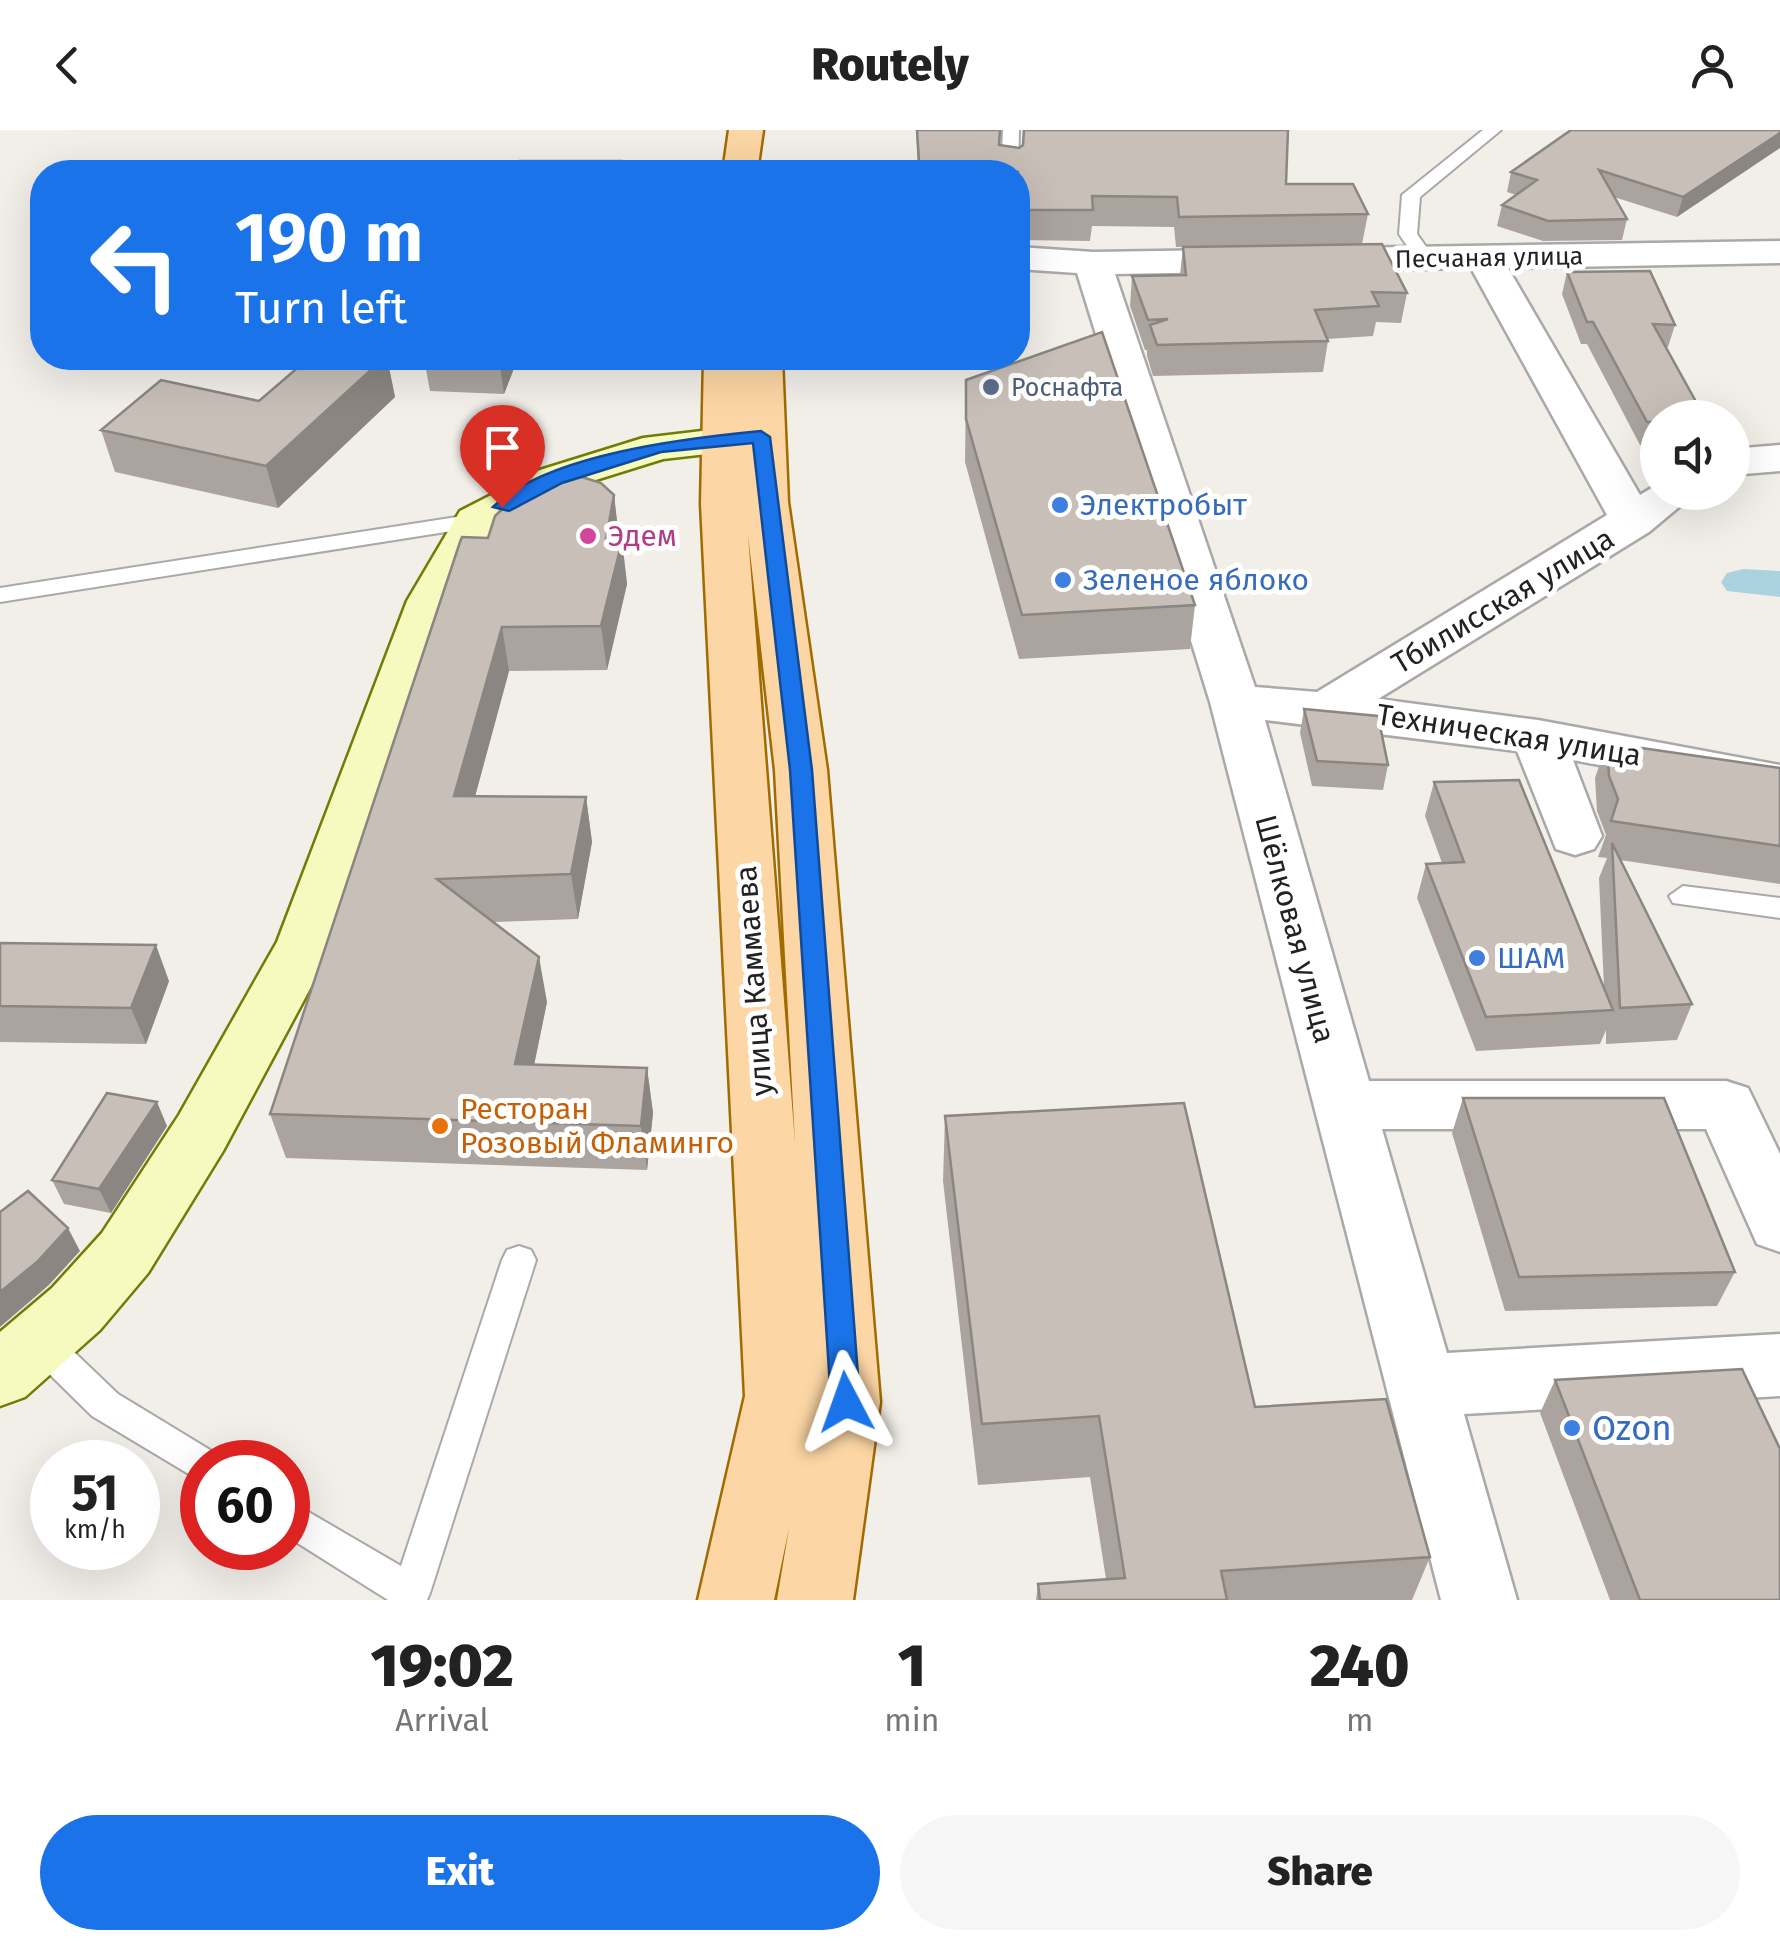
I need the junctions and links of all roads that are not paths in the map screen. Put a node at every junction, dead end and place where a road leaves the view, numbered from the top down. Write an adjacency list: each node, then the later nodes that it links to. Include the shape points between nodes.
1 (746, 130): 5 (main road)
2 (776, 130): 6 (main road)
3 (1012, 130): 7 (lane)
4 (1493, 130): 12 (lane, via 1410,195 1408,234)
5 (742, 160)
6 (773, 160)
7 (1011, 160)
8 (1780, 215): 9 (street)
9 (1740, 252): 10 (street, Песчаная улица); 11 (street, Песчаная улица)
10 (1780, 252)
11 (1483, 257): 12 (street, Песчаная улица); 22 (street)
12 (1425, 258): 14 (street, Песчаная улица)
13 (1030, 259): 14 (street, Песчаная улица)
14 (1092, 263): 24 (street, Шёлковая улица)
15 (726, 370): 17 (main road, улица Каммаева)
16 (759, 370): 17 (main road, улица Каммаева)
17 (740, 437): 21 (street, via 658,446 555,480); 39 (main road, улица Каммаева, via 780,1396); 40 (main road, улица Каммаева, via 801,770 846,1402)
18 (1780, 458): 19 (street)
19 (1750, 460)
20 (1650, 510): 22 (street, Тбилисская улица)
21 (476, 520): 23 (lane); 34 (street, via 431,601 306,942 201,1133 125,1253)
22 (1633, 522): 25 (street, Тбилисская улица)
23 (0, 594)
24 (1236, 702): 25 (street, Техническая улица); 31 (street, Шёлковая улица)
25 (1329, 707): 26 (street, Техническая улица)
26 (1538, 736): 27 (street, Техническая улица); 28 (street)
27 (1780, 782)
28 (1575, 836)
29 (1683, 896): 30 (lane)
30 (1780, 908)
31 (1342, 1105): 32 (street, via 1726,1105); 36 (street, Шёлковая улица)
32 (1780, 1225)
33 (519, 1260): 38 (lane, via 411,1593)
34 (20, 1358): 37 (lane)
35 (1780, 1365): 36 (street)
36 (1419, 1386): 41 (street, Шёлковая улица)
37 (180, 1451)
38 (310, 1531)
39 (736, 1600)
40 (815, 1600)
41 (1479, 1600)

